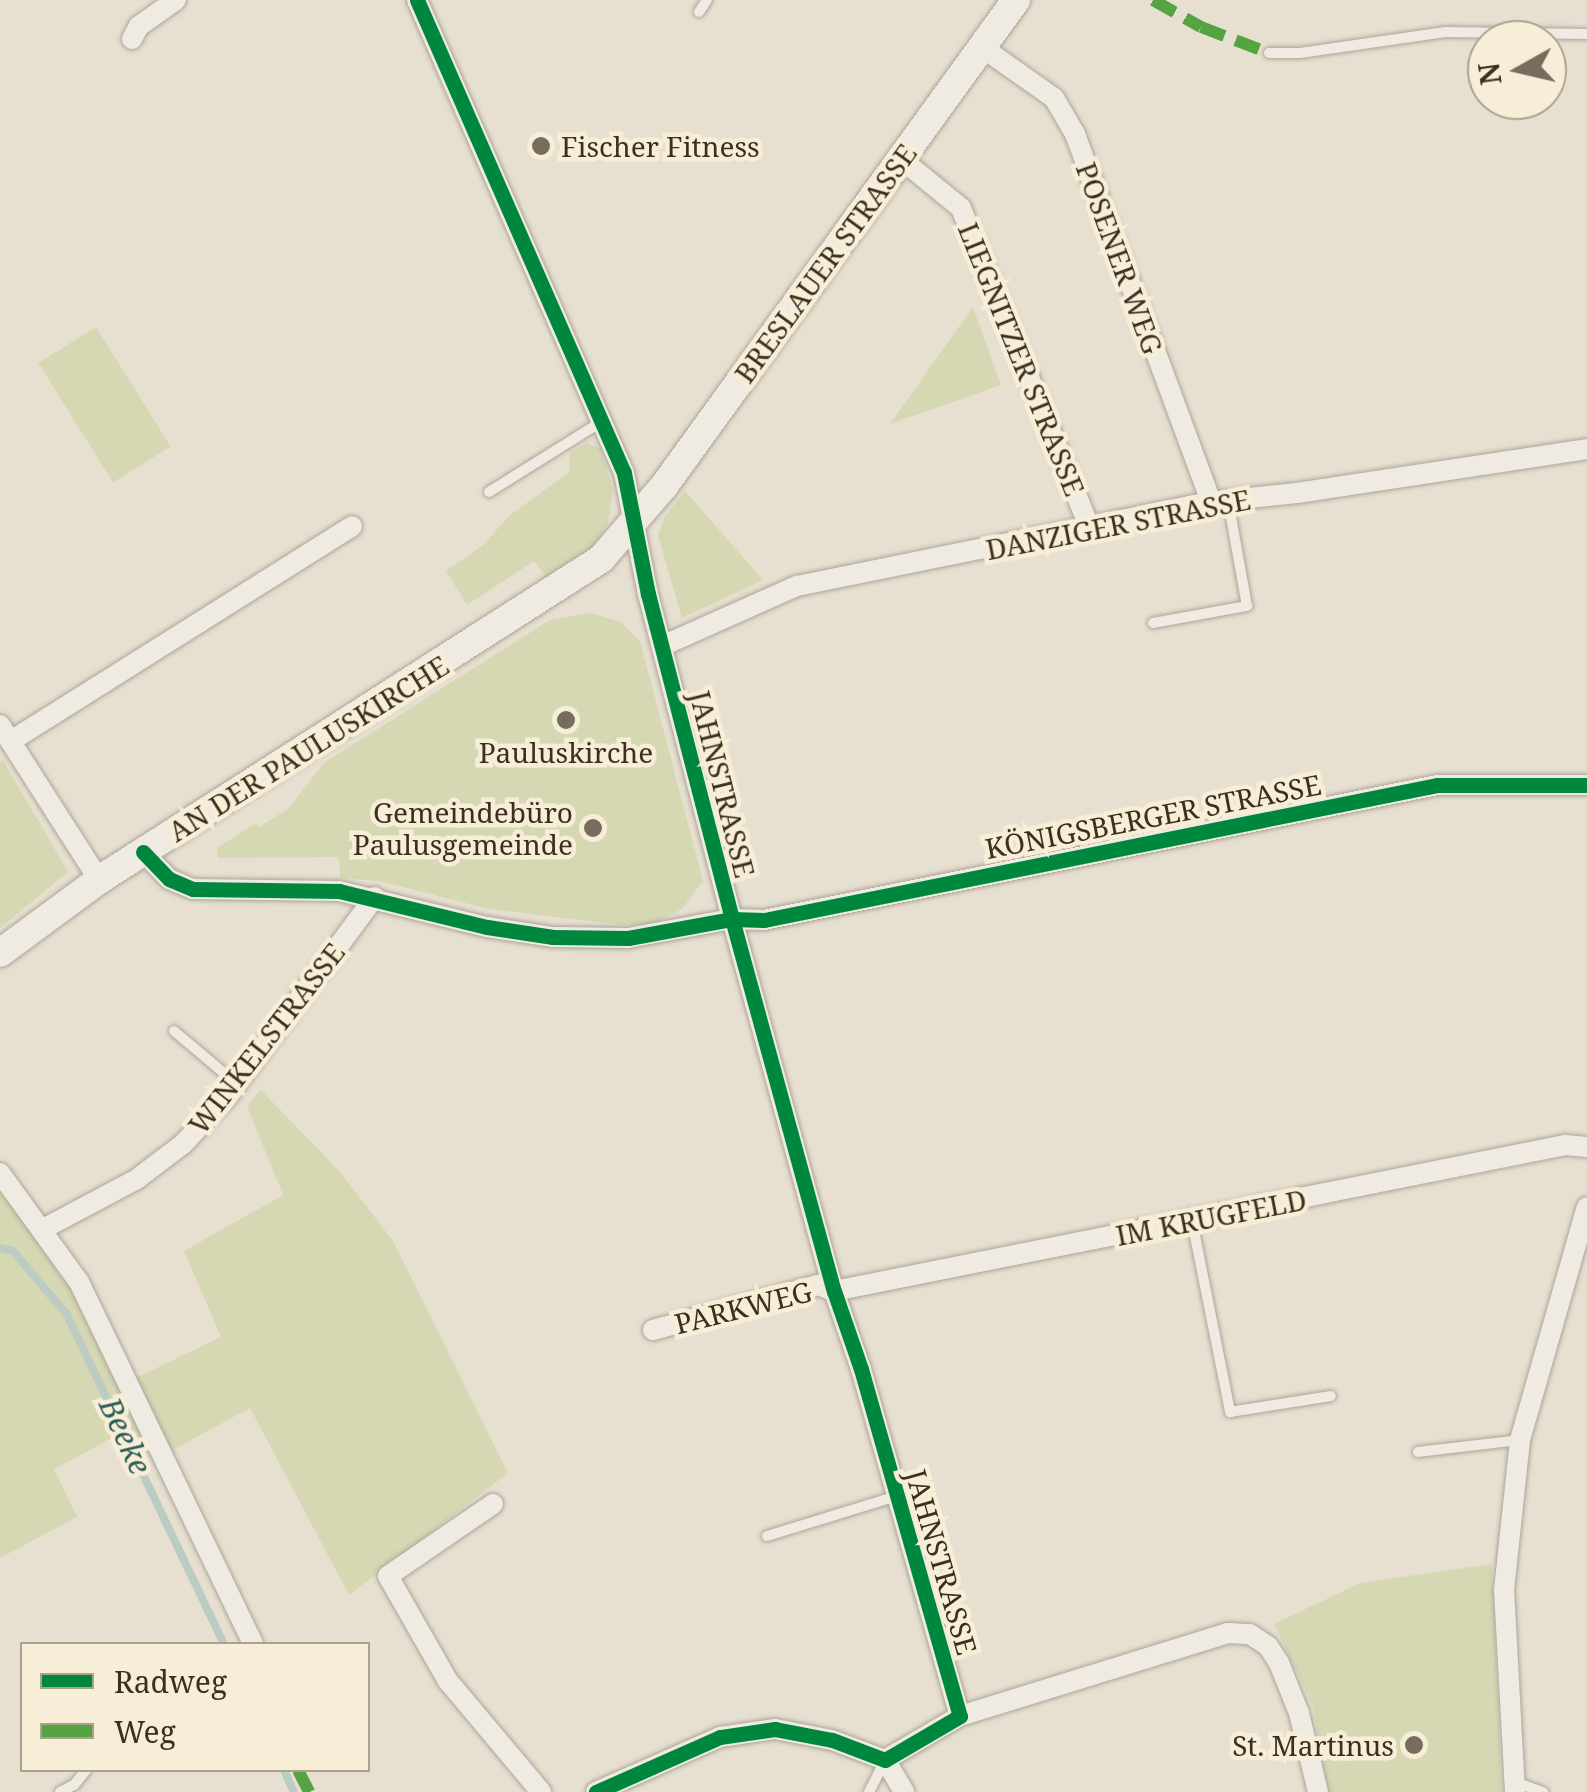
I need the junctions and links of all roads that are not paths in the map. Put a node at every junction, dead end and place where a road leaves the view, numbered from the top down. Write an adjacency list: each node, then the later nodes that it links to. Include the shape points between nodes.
1 (176, 0): 7 (street, via 139,26)
2 (416, 0): 11 (street, JAHNSTRASSE)
3 (707, 0): 5 (lane)
4 (1016, 0): 8 (street, BRESLAUER STRASSE)
5 (699, 12)
6 (1587, 34): 9 (lane, via 1445,32)
7 (132, 39)
8 (983, 48): 10 (street, BRESLAUER STRASSE); 14 (street, POSENER WEG, via 1054,98 1074,134)
9 (1269, 53)
10 (901, 158): 15 (street, BRESLAUER STRASSE); 17 (street, LIEGNITZER STRASSE, via 961,208)
11 (602, 422): 13 (lane); 15 (street, JAHNSTRASSE, via 624,473)
12 (1587, 448): 14 (street, DANZIGER STRASSE)
13 (489, 492)
14 (1220, 501): 17 (street, DANZIGER STRASSE); 18 (lane, via 1247,606)
15 (632, 525): 19 (street, JAHNSTRASSE); 22 (street, AN DER PAULUSKIRCHE, via 590,568)
16 (352, 526): 20 (street)
17 (1089, 527): 19 (street, DANZIGER STRASSE, via 797,586)
18 (1153, 623)
19 (662, 646): 25 (street, JAHNSTRASSE)
20 (6, 733): 23 (street)
21 (1587, 785): 25 (street, KÖNIGSBERGER STRASSE, via 1436,785 764,920)
22 (144, 852): 23 (street, AN DER PAULUSKIRCHE); 24 (street, via 169,879 194,889)
23 (99, 880): 26 (street)
24 (375, 897): 25 (street, via 553,937 628,938); 28 (street, WINKELSTRASSE)
25 (732, 920): 34 (street, JAHNSTRASSE)
26 (0, 953)
27 (174, 1031): 28 (lane)
28 (237, 1084): 33 (street, WINKELSTRASSE, via 156,1167)
29 (1587, 1147): 32 (street, IM KRUGFELD, via 1565,1145)
30 (0, 1172): 33 (street)
31 (1587, 1206): 37 (street)
32 (1192, 1220): 34 (street, IM KRUGFELD); 36 (lane, via 1230,1412)
33 (43, 1229): 42 (street, via 79,1282)
34 (834, 1291): 35 (street, PARKWEG, via 818,1285); 39 (street, JAHNSTRASSE)
35 (652, 1330)
36 (1331, 1396)
37 (1520, 1440): 38 (lane); 46 (street, via 1496,1592)
38 (1418, 1452)
39 (897, 1496): 41 (lane); 43 (street, JAHNSTRASSE)
40 (492, 1504): 48 (street, via 388,1576 448,1681)
41 (767, 1536)
42 (252, 1642)
43 (960, 1716): 44 (street); 52 (street, via 1228,1632 1250,1634 1280,1663)
44 (885, 1760): 49 (street, via 832,1740 774,1730 720,1738); 50 (lane); 51 (street)
45 (84, 1772): 47 (lane)
46 (1515, 1787): 53 (lane)
47 (60, 1792)
48 (541, 1792)
49 (596, 1792)
50 (869, 1792)
51 (904, 1792)
52 (1318, 1792)
53 (1543, 1792)

